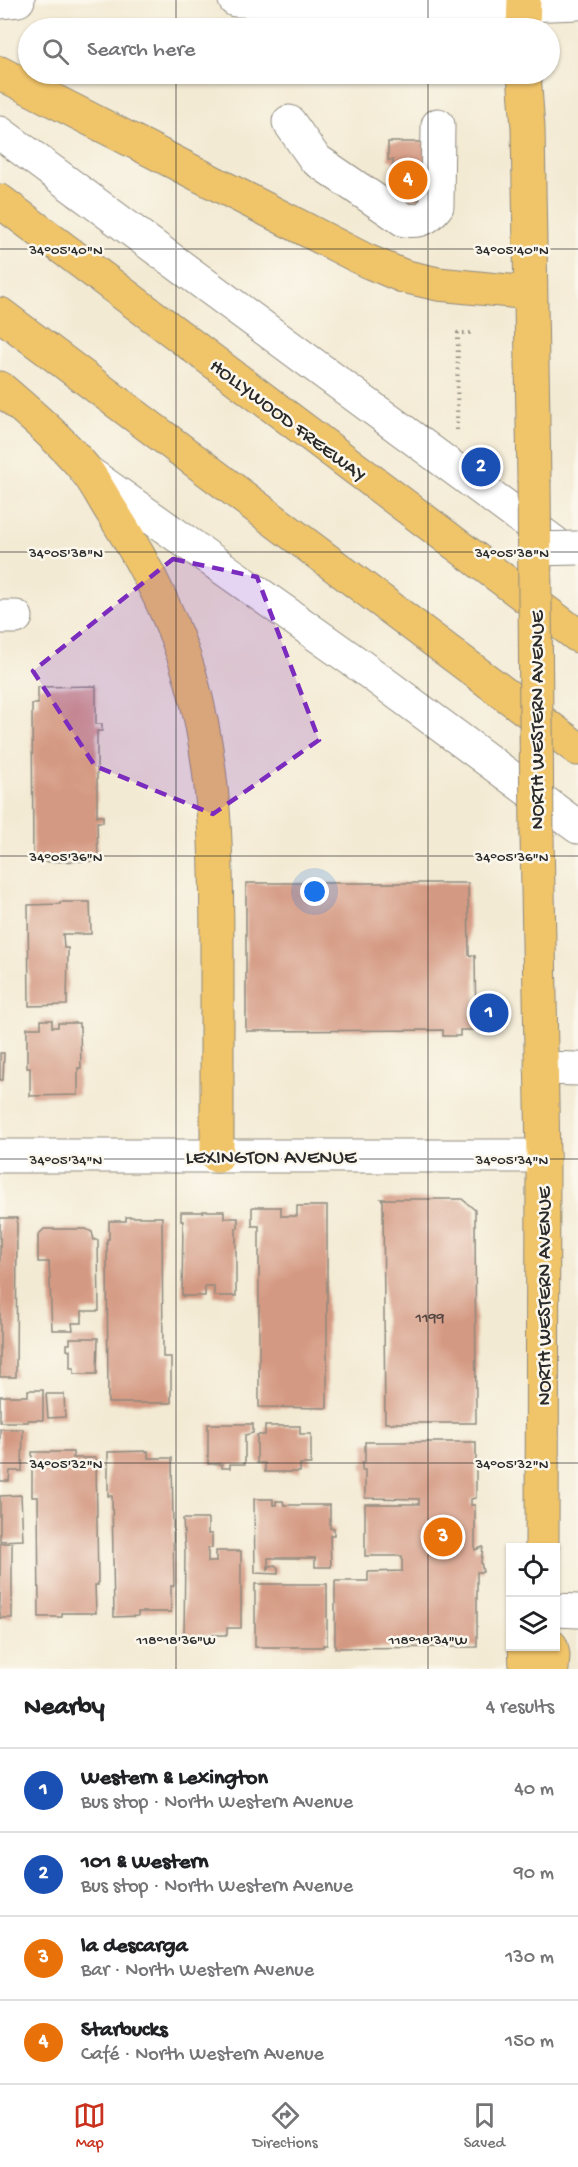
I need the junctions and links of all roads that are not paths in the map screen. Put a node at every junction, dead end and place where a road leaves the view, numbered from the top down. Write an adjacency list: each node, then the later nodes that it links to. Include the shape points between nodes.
1 (10, 0): 2 (street); 4 (street)
2 (18, 0)
3 (250, 0): 6 (street)
4 (0, 2)
5 (578, 3): 6 (street)
6 (524, 11)
7 (0, 73): 8 (main road)
8 (18, 82)
9 (21, 84): 15 (main road, via 403,276 438,284)
10 (525, 84): 15 (main road, NORTH WESTERN AVENUE)
11 (289, 122): 12 (street, via 315,159 404,220 418,222 437,206)
12 (438, 126)
13 (0, 133): 21 (street)
14 (0, 201): 22 (main road, HOLLYWOOD FREEWAY)
15 (530, 293): 20 (main road, NORTH WESTERN AVENUE, bridge)
16 (0, 314): 23 (main road)
17 (0, 388): 18 (main road, via 60,441)
18 (86, 471): 24 (street, via 358,664); 28 (main road, via 153,584 173,629 201,722 213,805 217,906)
19 (578, 548): 20 (street, bridge)
20 (535, 549): 25 (main road, NORTH WESTERN AVENUE, bridge)
21 (578, 560)
22 (578, 636)
23 (578, 749)
24 (578, 827)
25 (541, 1068): 26 (street); 29 (main road, NORTH WESTERN AVENUE)
26 (578, 1069)
27 (0, 1156): 28 (street, LEXINGTON AVENUE)
28 (217, 1156): 29 (street, LEXINGTON AVENUE)
29 (543, 1156): 30 (main road, NORTH WESTERN AVENUE)
30 (542, 1543)
31 (560, 1610): 32 (street)
32 (578, 1611)
33 (525, 1651): 35 (main road)
34 (552, 1651): 36 (main road)
35 (526, 1669)
36 (552, 1669)

